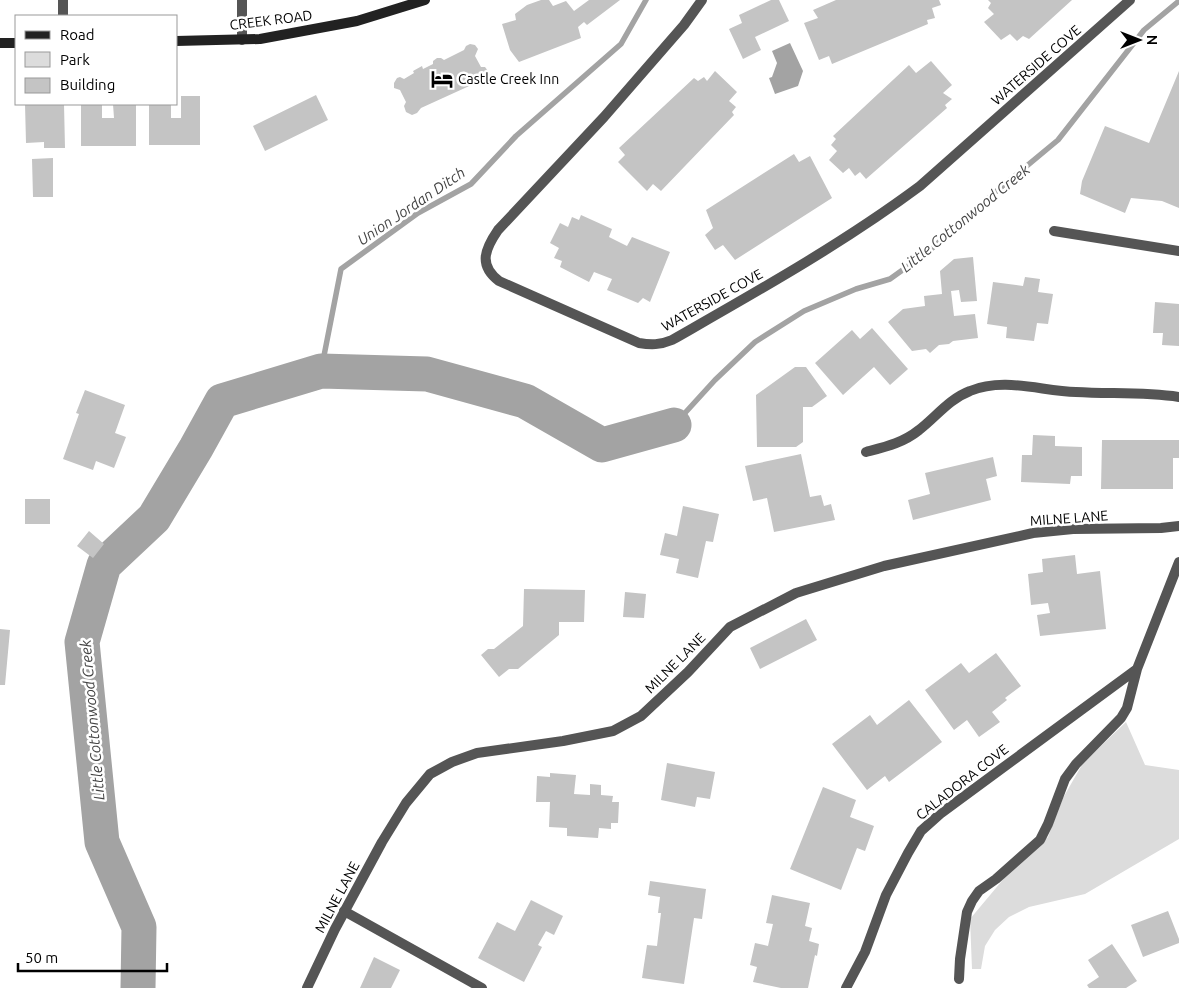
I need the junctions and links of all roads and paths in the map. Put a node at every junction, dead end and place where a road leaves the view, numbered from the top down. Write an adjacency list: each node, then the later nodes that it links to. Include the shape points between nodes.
1 (63, 0): 6 (street)
2 (242, 0): 7 (street)
3 (425, 0): 7 (street, CREEK ROAD, via 357,21)
4 (702, 0): 5 (street, WATERSIDE COVE, via 610,110 498,230 486,252 488,270 498,281 639,343 663,344 672,340 766,286 896,204)
5 (1130, 0)
6 (63, 15)
7 (242, 40): 8 (street, CREEK ROAD)
8 (178, 41)
9 (0, 43): 10 (street)
10 (15, 43)
11 (1054, 231): 12 (street)
12 (1179, 251)
13 (1179, 397): 14 (street, via 990,385 969,391 949,403 896,444)
14 (866, 452)
15 (1179, 526): 18 (street, MILNE LANE, via 1034,533 884,566 796,594 730,627 641,716 613,731 477,753 430,774 406,803)
16 (1179, 562): 17 (street)
17 (1137, 670): 19 (street, via 1127,708 1065,780 1040,840 979,891 972,901 967,912); 22 (street, CALADORA COVE, via 921,831 886,895 865,952)
18 (344, 911): 20 (street, MILNE LANE); 21 (street)
19 (959, 979)
20 (307, 988)
21 (482, 988)
22 (846, 988)

